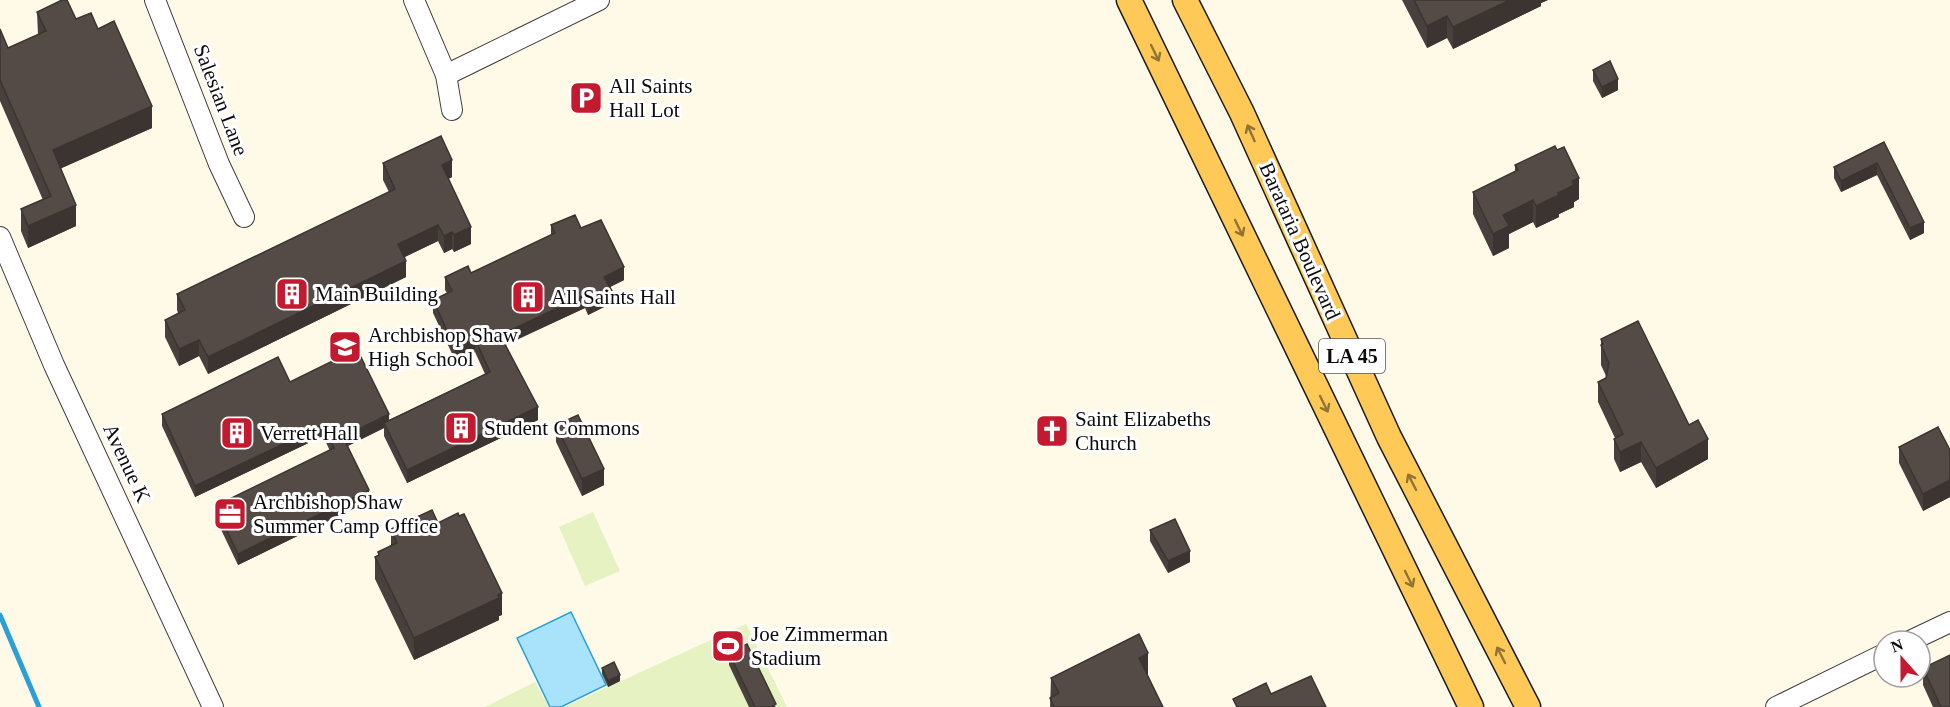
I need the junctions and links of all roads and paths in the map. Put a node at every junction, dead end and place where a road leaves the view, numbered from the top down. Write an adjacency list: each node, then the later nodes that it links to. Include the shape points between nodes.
1 (155, 0): 8 (street, Salesian Lane, via 219,164)
2 (414, 0): 6 (street)
3 (599, 0): 6 (street)
4 (1130, 0): 15 (main road, LA 45, one-way to 15)
5 (1185, 0): 16 (main road, Barataria Boulevard / LA 45, one-way to 5, via 1389,437 1242,113)
6 (446, 75): 7 (street)
7 (452, 110)
8 (244, 217)
9 (0, 237): 14 (street, Avenue K, via 54,366)
10 (1950, 622): 11 (street)
11 (1932, 631)
12 (1872, 660): 13 (street)
13 (1779, 706)
14 (213, 707)
15 (1471, 707)
16 (1528, 707)

